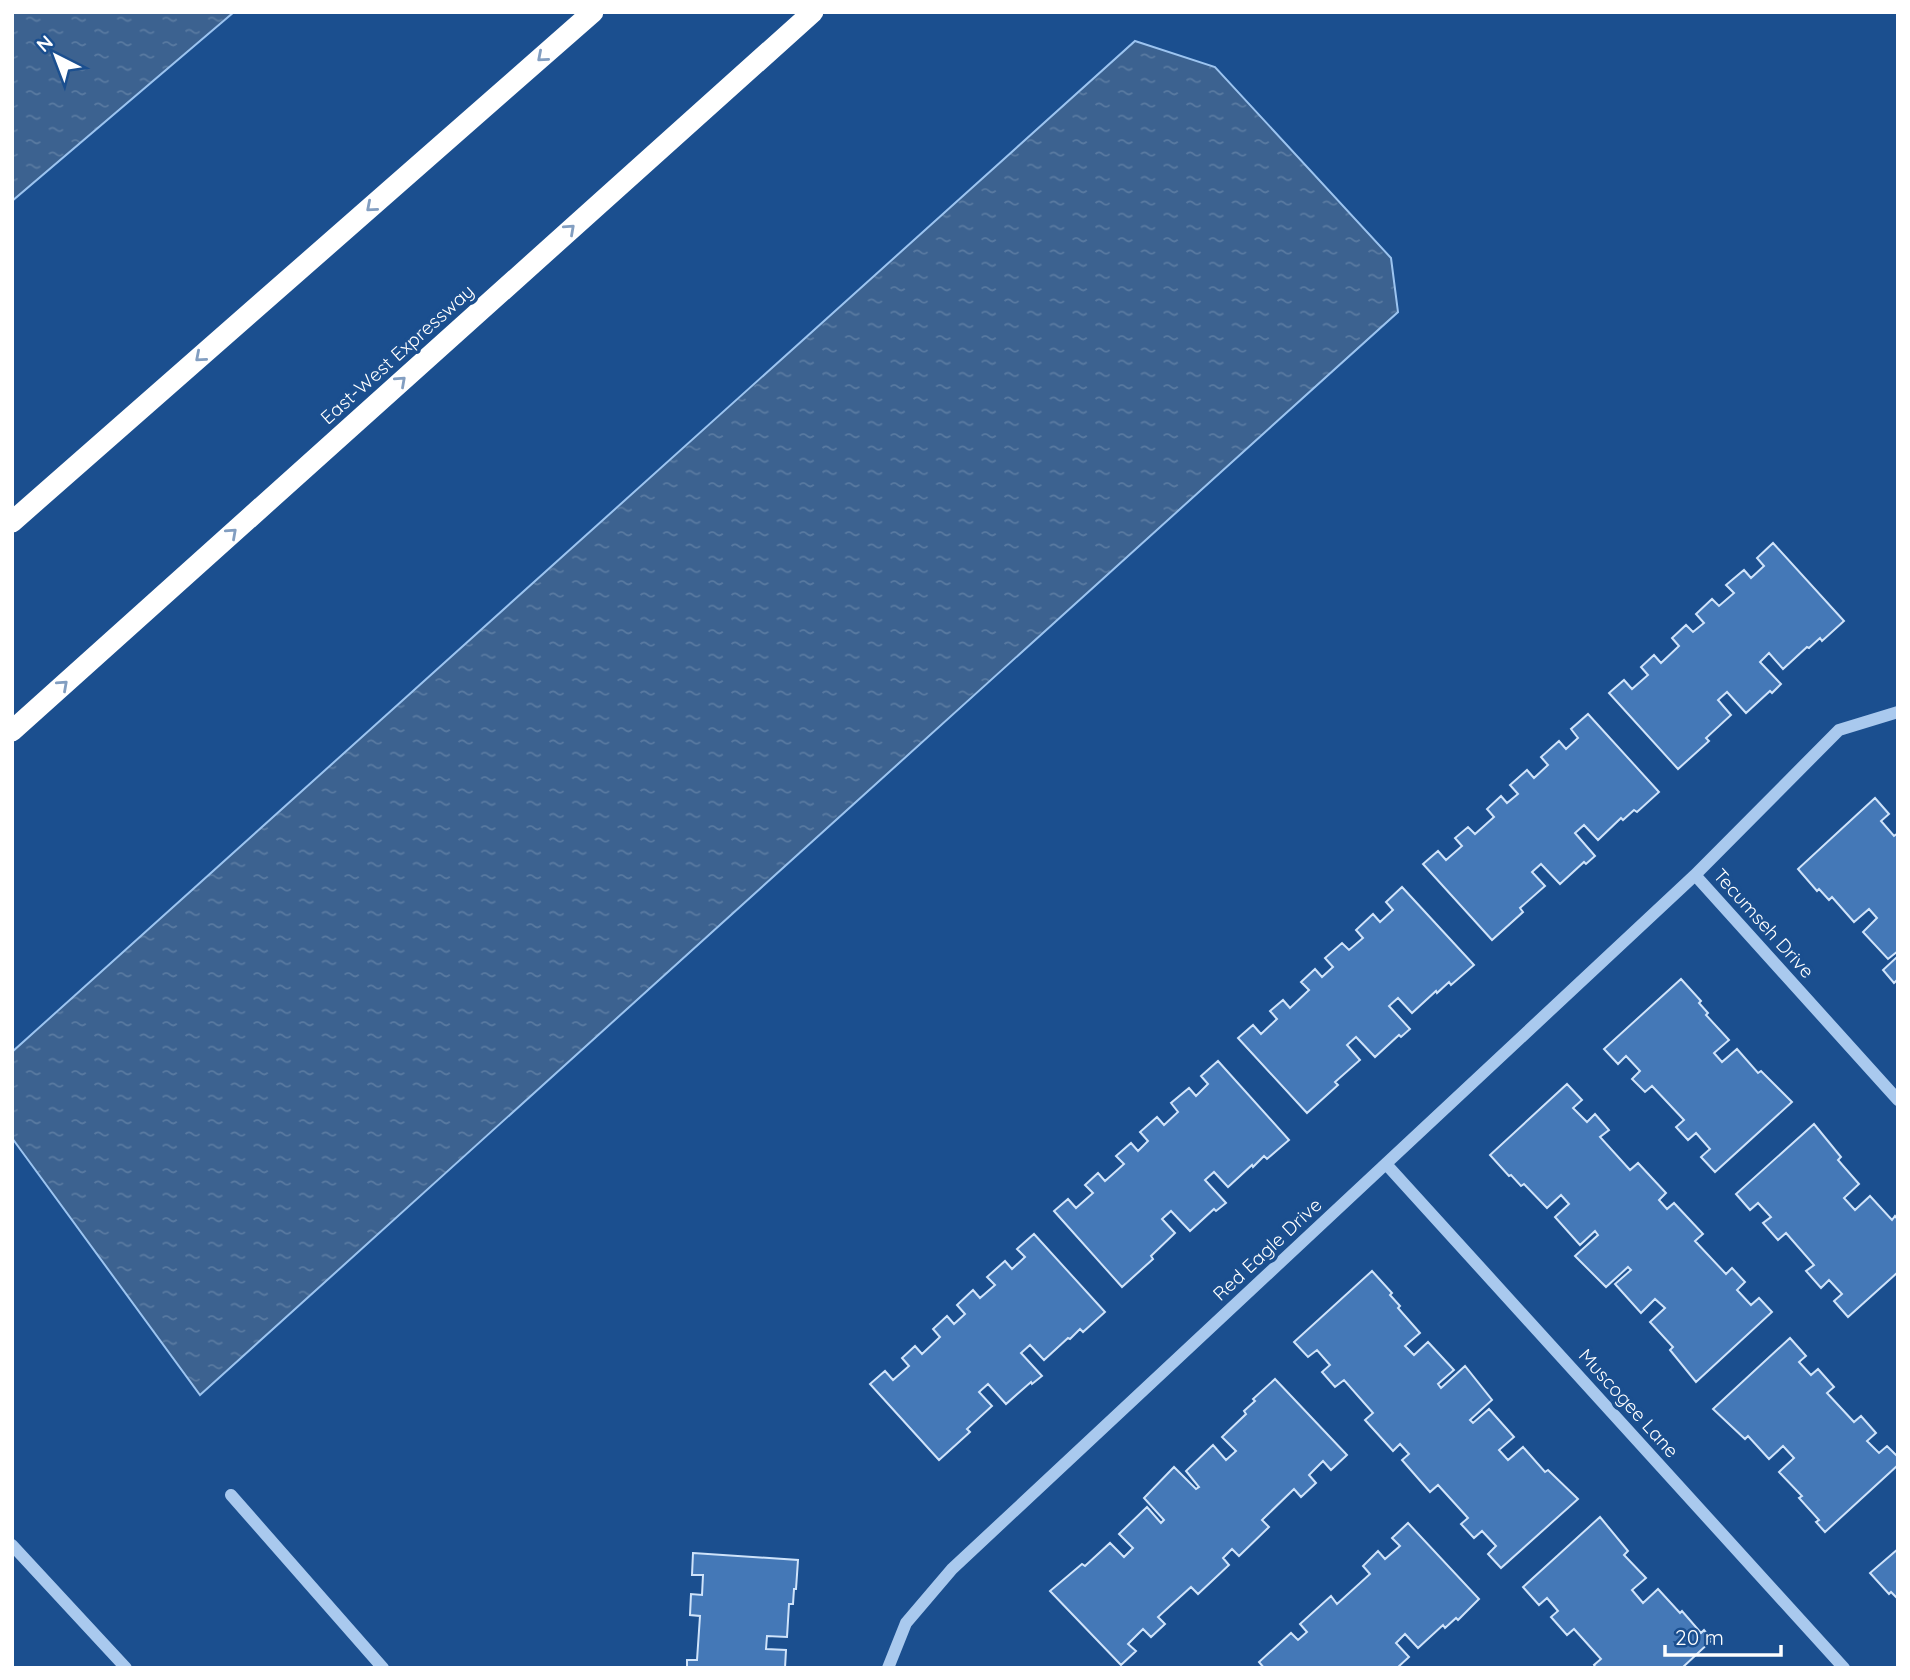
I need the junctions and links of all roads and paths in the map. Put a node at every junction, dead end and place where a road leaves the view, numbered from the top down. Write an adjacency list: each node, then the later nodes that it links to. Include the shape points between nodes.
1 (593, 12): 3 (highway, one-way to 3)
2 (813, 12): 5 (highway, East-West Expressway, one-way to 2)
3 (12, 522)
4 (1898, 712): 6 (street, Tecumseh Drive, via 1839,730)
5 (12, 731)
6 (1695, 875): 7 (street, Tecumseh Drive); 8 (street, Red Eagle Drive)
7 (1898, 1100)
8 (1386, 1164): 13 (street, Red Eagle Drive, via 952,1569 906,1623); 14 (street, Muscogee Lane)
9 (231, 1495): 12 (street)
10 (12, 1545): 11 (street)
11 (126, 1668)
12 (383, 1668)
13 (888, 1668)
14 (1844, 1668)

